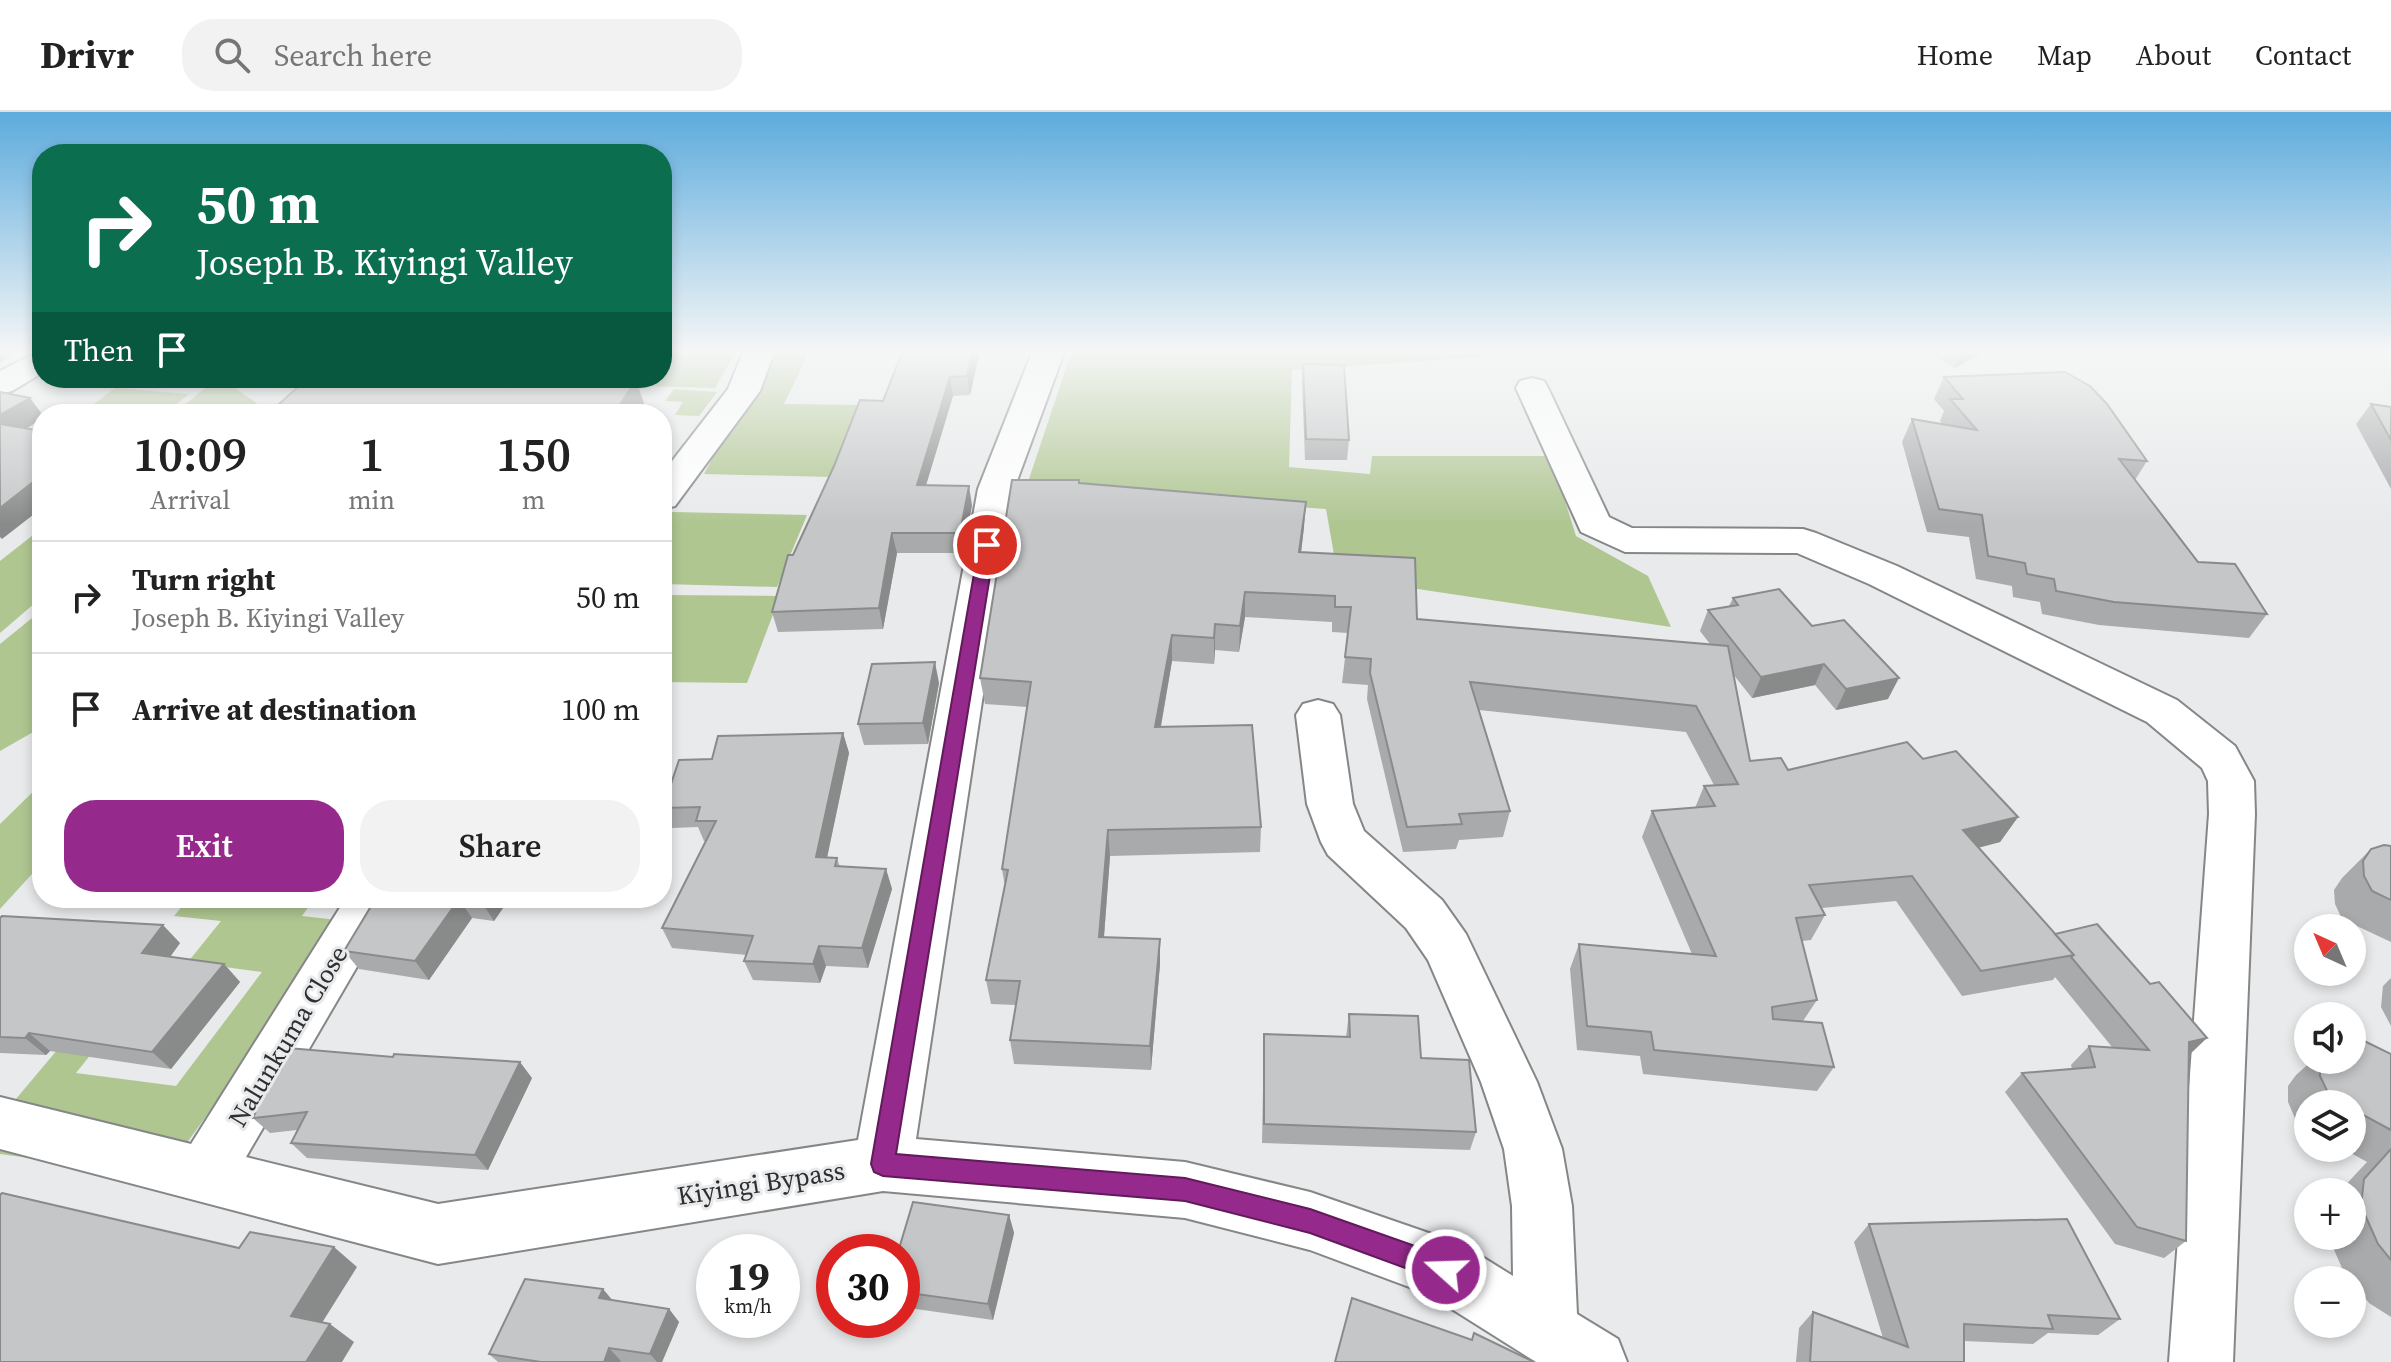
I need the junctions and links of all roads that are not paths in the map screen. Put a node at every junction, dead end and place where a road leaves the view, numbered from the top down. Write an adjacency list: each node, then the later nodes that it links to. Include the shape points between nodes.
1 (731, 408): 4 (street)
2 (1027, 408): 8 (street, via 996,489)
3 (1541, 408): 12 (street, via 1594,524 1607,533 1625,540 1803,541 2162,711 2219,758 2231,781 2232,814)
4 (672, 485)
5 (1318, 715): 10 (street, via 1330,804 1345,842 1424,914 1448,949 1514,1095 1533,1149 1542,1206)
6 (366, 908): 9 (street, Nalunkuma Close)
7 (0, 1123): 9 (street, Kiyingi Bypass)
8 (883, 1164): 9 (street, Kiyingi Bypass, via 438,1234); 10 (street, Kiyingi Bypass, via 1199,1193 1310,1221 1446,1270)
9 (204, 1175)
10 (1546, 1331): 11 (street, Kiyingi Bypass)
11 (1595, 1362)
12 (2201, 1362)

